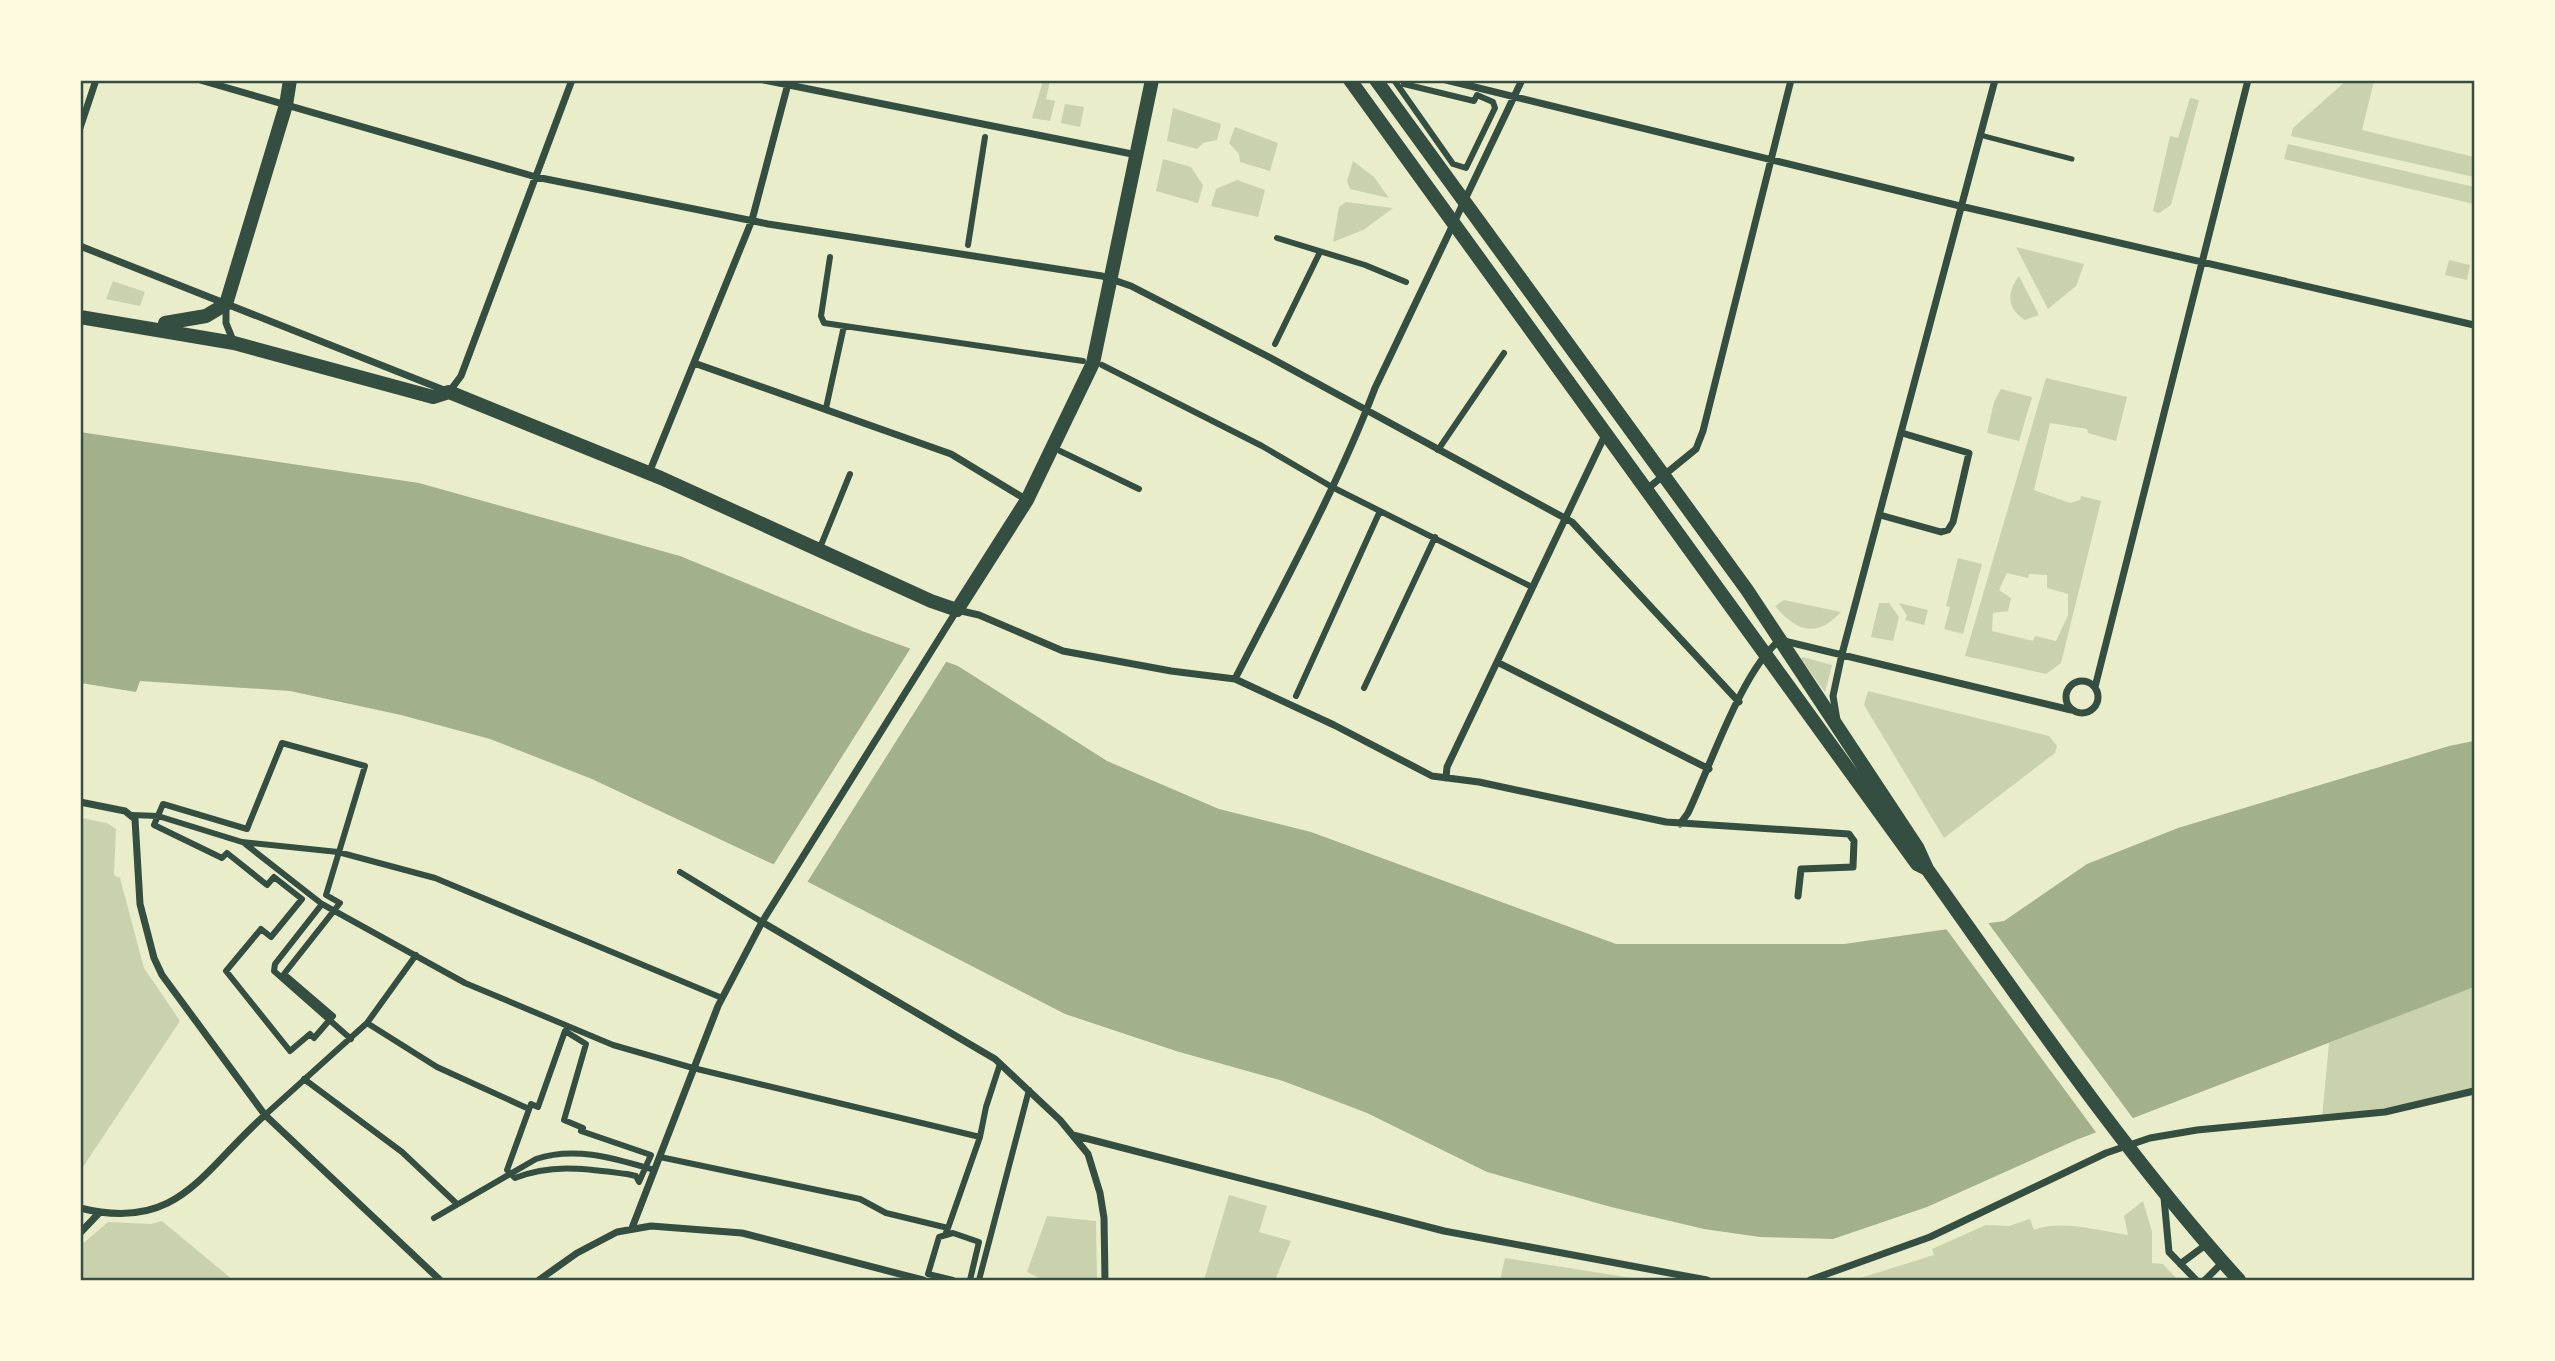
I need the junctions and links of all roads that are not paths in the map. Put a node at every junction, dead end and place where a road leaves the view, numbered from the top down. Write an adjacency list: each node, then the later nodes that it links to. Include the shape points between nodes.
1 (96, 80): 19 (street)
2 (201, 80): 18 (street)
3 (290, 80): 18 (main road)
4 (572, 80): 25 (street)
5 (764, 80): 16 (street)
6 (1152, 80): 22 (main road)
7 (1350, 80): 29 (main road)
8 (1376, 80): 26 (main road)
9 (1394, 80): 10 (street, via 1453,164 1466,168 1495,108 1493,103 1477,95 1474,101 1404,85)
10 (1404, 80)
11 (1446, 80): 17 (street)
12 (1522, 80): 17 (street)
13 (1791, 80): 23 (street)
14 (1995, 80): 20 (street)
15 (2248, 80): 35 (street)
16 (789, 84): 22 (street); 28 (street)
17 (1514, 97): 23 (street); 26 (street)
18 (286, 105): 25 (street); 38 (main road)
19 (80, 128)
20 (1980, 135): 24 (lane); 27 (street)
21 (985, 137): 31 (street)
22 (1138, 155): 36 (main road)
23 (1771, 159): 27 (street); 58 (street, via 1703,431 1696,449)
24 (2072, 159)
25 (536, 177): 28 (street); 49 (street, via 461,376)
26 (1465, 200): 29 (street); 58 (main road)
27 (1960, 206): 35 (street); 53 (street)
28 (752, 220): 36 (street); 47 (street)
29 (1454, 224): 51 (street, via 1375,388); 52 (main road)
30 (1277, 238): 33 (street)
31 (968, 244)
32 (80, 246): 38 (street)
33 (1320, 252): 37 (street); 44 (street)
34 (830, 257): 42 (street, via 821,316 824,323)
35 (2203, 262): 41 (street); 75 (street)
36 (1112, 278): 51 (street, via 1269,356); 62 (main road, via 1093,363)
37 (1406, 282)
38 (226, 304): 40 (main road, via 180,323); 43 (street, via 226,323); 49 (street)
39 (80, 317): 40 (main road)
40 (142, 325): 43 (main road)
41 (2474, 325)
42 (844, 326): 46 (street); 50 (street)
43 (234, 343): 49 (main road, via 433,397)
44 (1275, 344)
45 (1504, 353): 54 (street)
46 (1083, 361)
47 (694, 363): 50 (street); 56 (street)
48 (1102, 365): 59 (street)
49 (449, 392): 56 (main road)
50 (825, 408): 62 (street, via 951,454)
51 (1368, 412): 54 (street); 59 (street)
52 (1606, 433): 61 (main road); 65 (street)
53 (1902, 433): 64 (street); 64 (street, via 1969,453 1953,522 1941,531)
54 (1438, 450): 65 (street)
55 (1060, 451): 60 (street)
56 (649, 473): 67 (main road)
57 (850, 474): 67 (street)
58 (1665, 474): 61 (street); 70 (main road)
59 (1332, 487): 63 (street); 74 (street)
60 (1139, 489)
61 (1647, 489): 71 (main road)
62 (1027, 500): 69 (main road)
63 (1380, 511): 66 (street); 77 (street)
64 (1880, 515): 72 (street)
65 (1563, 517): 68 (street); 78 (street)
66 (1435, 537): 68 (street); 76 (street)
67 (819, 550): 69 (main road)
68 (1532, 587): 73 (street)
69 (957, 610): 74 (street, via 1063,651); 94 (street)
70 (1780, 640): 71 (street); 72 (street); 80 (main road)
71 (1765, 652): 78 (street); 89 (main road, via 1917,864)
72 (1842, 654): 79 (street); 80 (street, via 1833,696)
73 (1497, 662): 81 (street); 82 (street, via 1447,767)
74 (1235, 679): 82 (street, via 1432,776)
75 (2095, 687): 79 (street, via 2098,701 2093,709 2080,713); 79 (street, via 2081,680 2071,685 2066,700)
76 (1364, 688)
77 (1296, 696)
78 (1739, 702): 81 (street)
79 (2071, 709)
80 (1838, 727): 89 (main road, via 1925,859)
81 (1709, 769): 86 (street)
82 (1446, 778): 86 (street)
83 (80, 802): 84 (street)
84 (132, 815): 85 (street); 106 (street, via 137,825 140,904 156,965)
85 (158, 816): 87 (street); 88 (street, via 163,804 247,829 282,743 289,743 365,766); 97 (street, via 154,825 222,858 227,853 267,885 274,877 302,899 271,937 261,929 226,971 290,1051 310,1034 314,1038)
86 (1680, 824): 91 (street, via 1849,834 1854,841 1853,867 1801,869)
87 (242, 842): 88 (street); 92 (street)
88 (338, 852): 93 (street, via 326,895 340,903); 96 (street, via 435,878)
89 (1927, 869): 112 (main road)
90 (680, 872): 94 (street)
91 (1798, 896)
92 (323, 904): 93 (street); 97 (street, via 274,971)
93 (334, 912): 95 (street); 97 (street, via 284,974 333,1016)
94 (762, 922): 96 (street); 100 (street)
95 (416, 956): 98 (street); 101 (street, via 465,983 585,1034)
96 (722, 998): 101 (street)
97 (330, 1020): 99 (street)
98 (367, 1023): 99 (street); 105 (street, via 437,1067)
99 (351, 1039): 102 (street)
100 (1000, 1064): 103 (street); 108 (street)
101 (693, 1068): 108 (street); 109 (street)
102 (304, 1079): 106 (street); 113 (street, via 401,1152)
103 (1029, 1090): 107 (street); 128 (street)
104 (2474, 1091): 131 (street, via 2385,1112 2150,1138 2106,1153 1930,1237)
105 (529, 1109): 110 (street, via 531,1104 538,1107 565,1031 586,1044 565,1120 592,1137 651,1155); 111 (street, via 507,1170)
106 (265, 1115): 115 (street, via 169,1203 134,1215); 123 (street)
107 (1073, 1135): 129 (street, via 1088,1154 1100,1193); 130 (street, via 1444,1231)
108 (980, 1137): 118 (street)
109 (660, 1157): 110 (street); 118 (street, via 860,1199 886,1213)
110 (651, 1169): 111 (street, via 577,1152 554,1153); 111 (street, via 639,1182 636,1176 573,1167 546,1168 515,1178); 117 (street)
111 (510, 1173): 113 (street)
112 (2157, 1182): 120 (main road); 122 (street, via 2168,1220 2169,1252)
113 (456, 1203): 116 (street)
114 (80, 1208): 115 (street)
115 (100, 1213): 119 (street)
116 (434, 1218)
117 (632, 1228): 124 (street, via 577,1253); 125 (street, via 742,1233)
118 (947, 1231): 126 (street, via 939,1237 928,1274); 127 (street, via 979,1242)
119 (80, 1233)
120 (2207, 1244): 121 (main road); 122 (street)
121 (2222, 1262): 133 (street); 134 (main road)
122 (2180, 1264): 132 (street)
123 (440, 1280)
124 (539, 1280)
125 (923, 1280)
126 (953, 1280)
127 (970, 1280)
128 (979, 1280)
129 (1105, 1280)
130 (1707, 1280)
131 (1810, 1280)
132 (2196, 1280)
133 (2205, 1280)
134 (2239, 1280)

